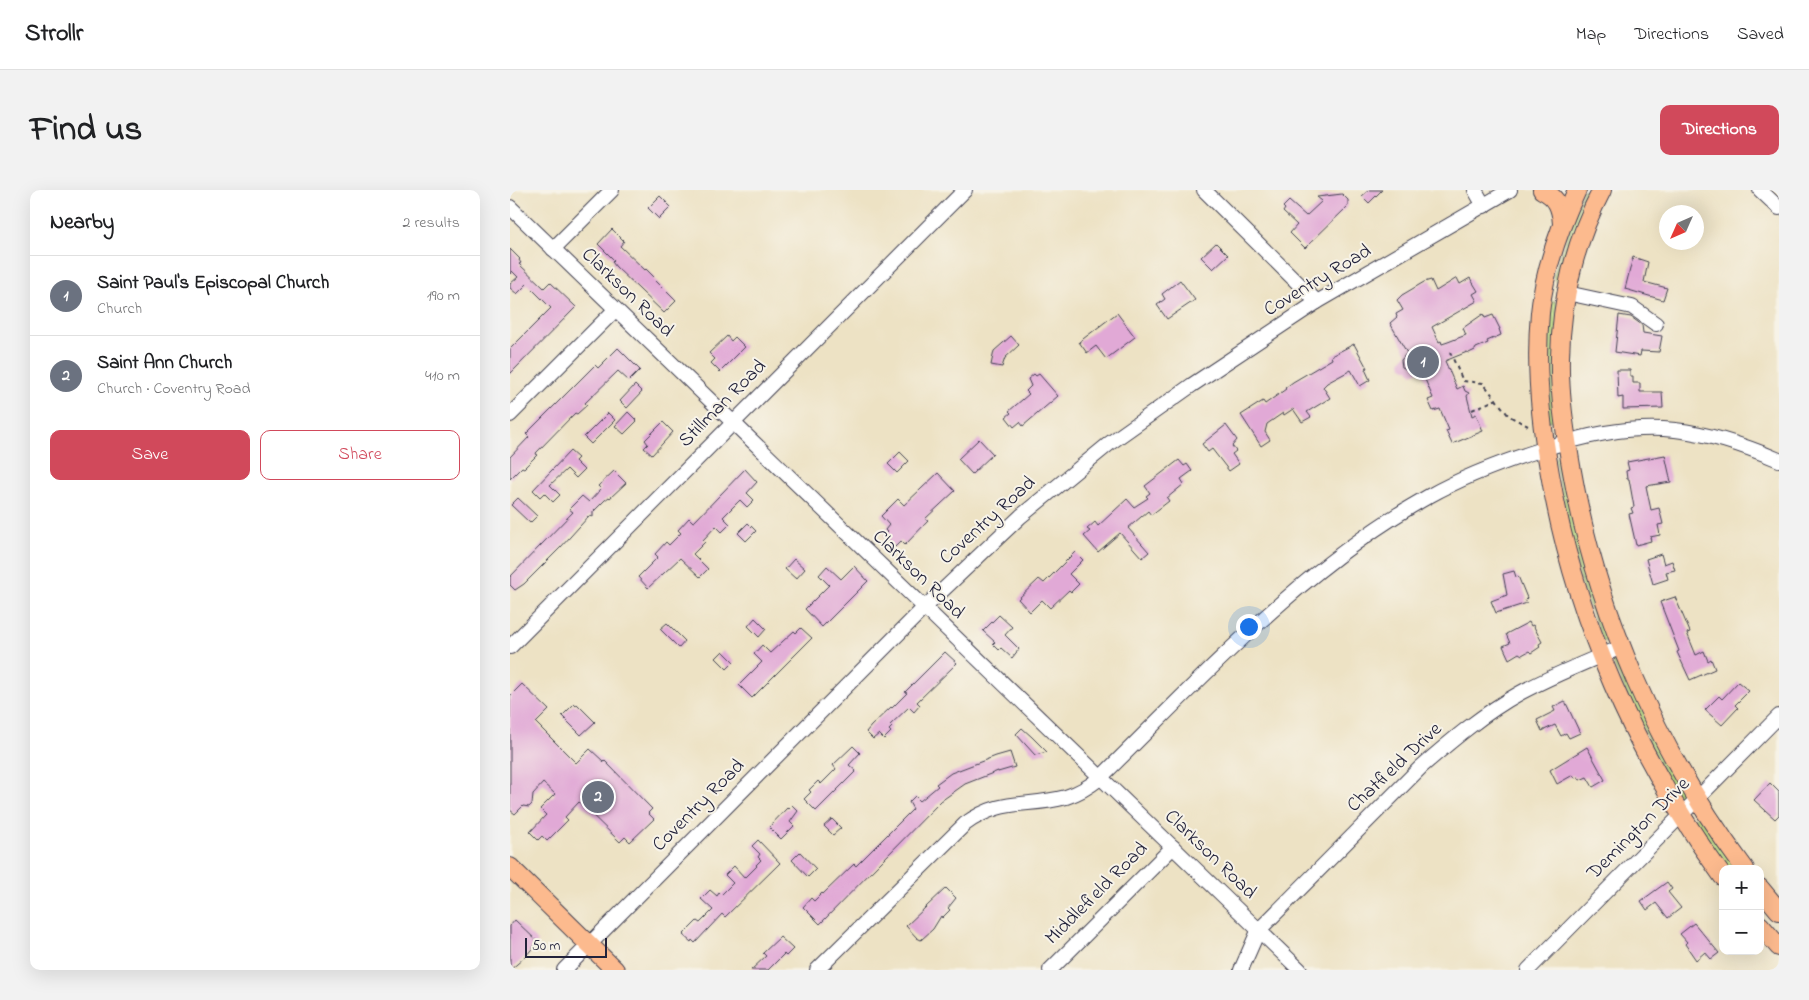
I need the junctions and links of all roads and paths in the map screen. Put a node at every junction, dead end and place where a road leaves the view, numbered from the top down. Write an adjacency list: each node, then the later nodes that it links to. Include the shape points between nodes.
1 (612, 190): 14 (street)
2 (965, 190): 24 (street, Stillman Road)
3 (1204, 190): 17 (street)
4 (1475, 190): 10 (street)
5 (1510, 190): 10 (street, Coventry Road)
6 (1542, 190): 13 (main road, via 1557,202)
7 (1576, 190): 13 (main road)
8 (1602, 190): 16 (main road, via 1585,227)
9 (1760, 190): 12 (street)
10 (1484, 206): 17 (street, Coventry Road)
11 (510, 207): 14 (street, Clarkson Road)
12 (1779, 208)
13 (1562, 224): 15 (main road)
14 (553, 249): 18 (street, Clarkson Road)
15 (1544, 288): 16 (main road); 27 (main road, via 1537,374)
16 (1567, 293): 19 (street, via 1632,307); 26 (main road, via 1560,364)
17 (1317, 302): 29 (street, Coventry Road, via 1192,384 1110,443 1009,526)
18 (615, 310): 23 (street); 24 (street, Clarkson Road)
19 (1656, 324)
20 (1450, 352): 21 (path, via 1464,381 1483,384)
21 (1497, 399): 22 (path); 25 (path, via 1509,416)
22 (1472, 410)
23 (510, 415)
24 (733, 423): 29 (street, Clarkson Road); 30 (street, Stillman Road)
25 (1530, 427)
26 (1567, 441): 27 (street); 28 (street, via 1619,430 1675,430 1722,439); 31 (main road, via 1591,555)
27 (1546, 448): 32 (main road, via 1565,547); 34 (street, via 1489,468 1431,495 1388,520 1268,613)
28 (1779, 460)
29 (924, 608): 34 (street, Clarkson Road); 45 (street, Coventry Road)
30 (510, 647)
31 (1622, 647): 32 (street, Chatfield Drive); 35 (main road, via 1657,725)
32 (1601, 656): 36 (main road, via 1642,749); 43 (street, Chatfield Drive, via 1520,693 1470,726 1421,767)
33 (1779, 716): 35 (street, Demington Drive)
34 (1100, 778): 37 (street, Clarkson Road); 49 (street, via 1066,797 1000,806 973,818)
35 (1697, 798): 36 (street, Demington Drive); 38 (main road)
36 (1680, 815): 40 (main road); 53 (street, Demington Drive)
37 (1173, 847): 43 (street, Clarkson Road); 50 (street, Middlefield Road)
38 (1742, 865)
39 (510, 867): 45 (main road)
40 (1719, 871)
41 (1764, 893): 42 (main road)
42 (1779, 911)
43 (1259, 928): 51 (street, Chatfield Drive); 52 (street, Clarkson Road)
44 (1764, 929): 46 (main road)
45 (589, 945): 47 (street, Coventry Road); 48 (main road)
46 (1779, 946)
47 (564, 970)
48 (615, 970)
49 (817, 970)
50 (1050, 970)
51 (1242, 970)
52 (1300, 970)
53 (1528, 970)

